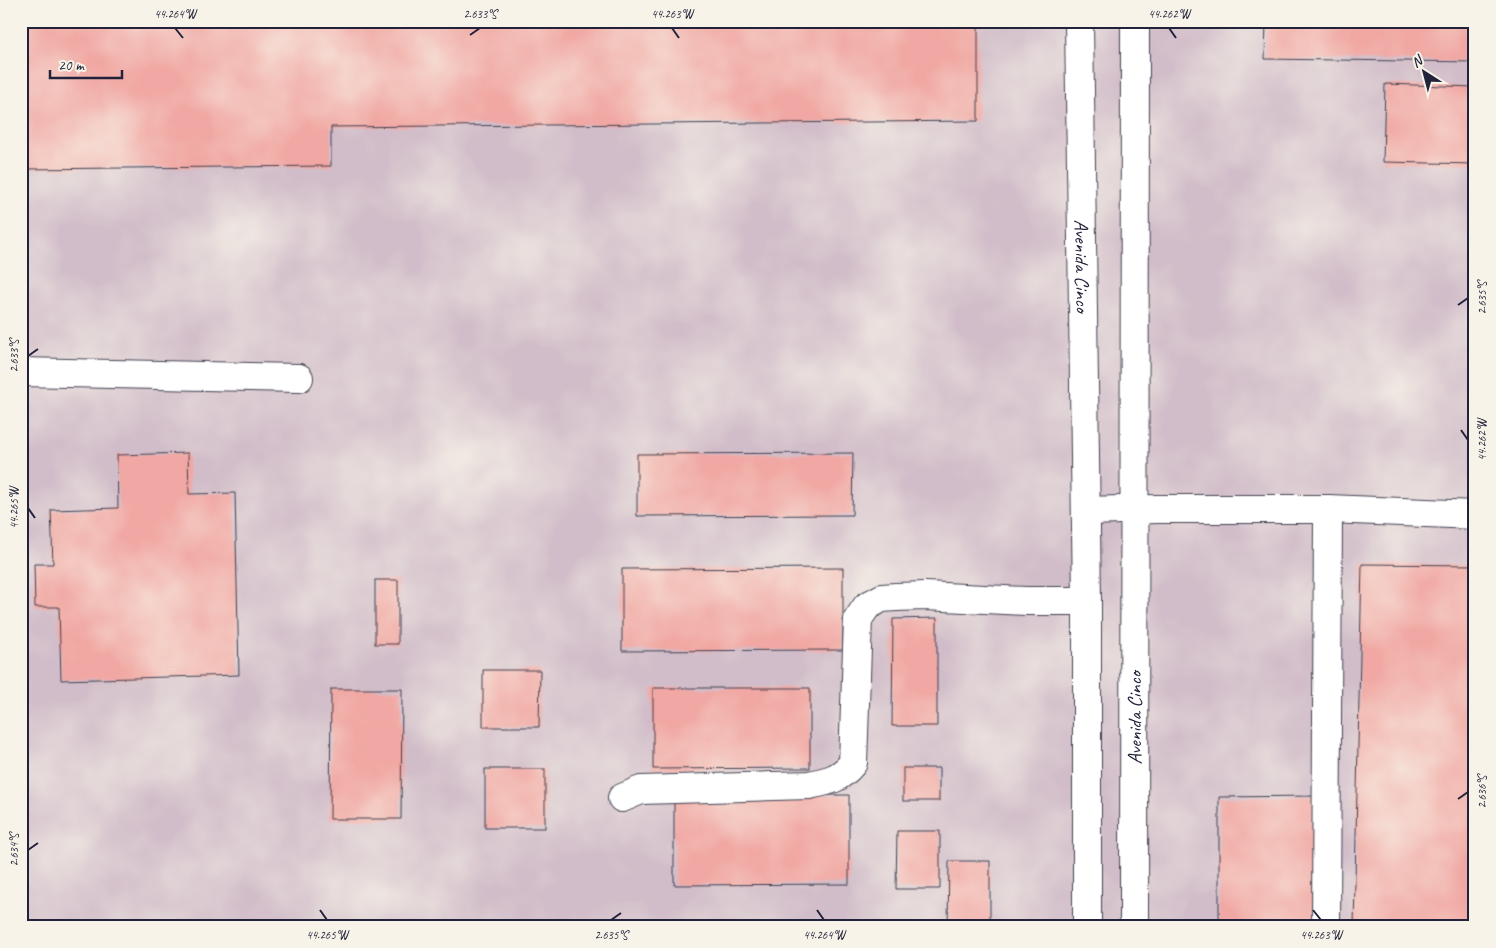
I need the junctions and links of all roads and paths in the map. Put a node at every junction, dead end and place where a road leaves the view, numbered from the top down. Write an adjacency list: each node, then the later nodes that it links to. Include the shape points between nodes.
1 (1080, 21): 7 (street, Avenida Cinco)
2 (1135, 21): 6 (street, Avenida Cinco)
3 (21, 372): 4 (street)
4 (298, 378)
5 (1328, 509): 6 (street); 8 (street); 13 (street)
6 (1134, 510): 7 (street); 12 (street, Avenida Cinco)
7 (1086, 511): 9 (street, Avenida Cinco)
8 (1475, 515)
9 (1087, 601): 10 (street, via 925,596 882,598 867,606 858,619 853,763 846,771 832,781 809,785 641,790); 11 (street, Avenida Cinco)
10 (622, 798)
11 (1087, 927)
12 (1134, 927)
13 (1326, 927)

